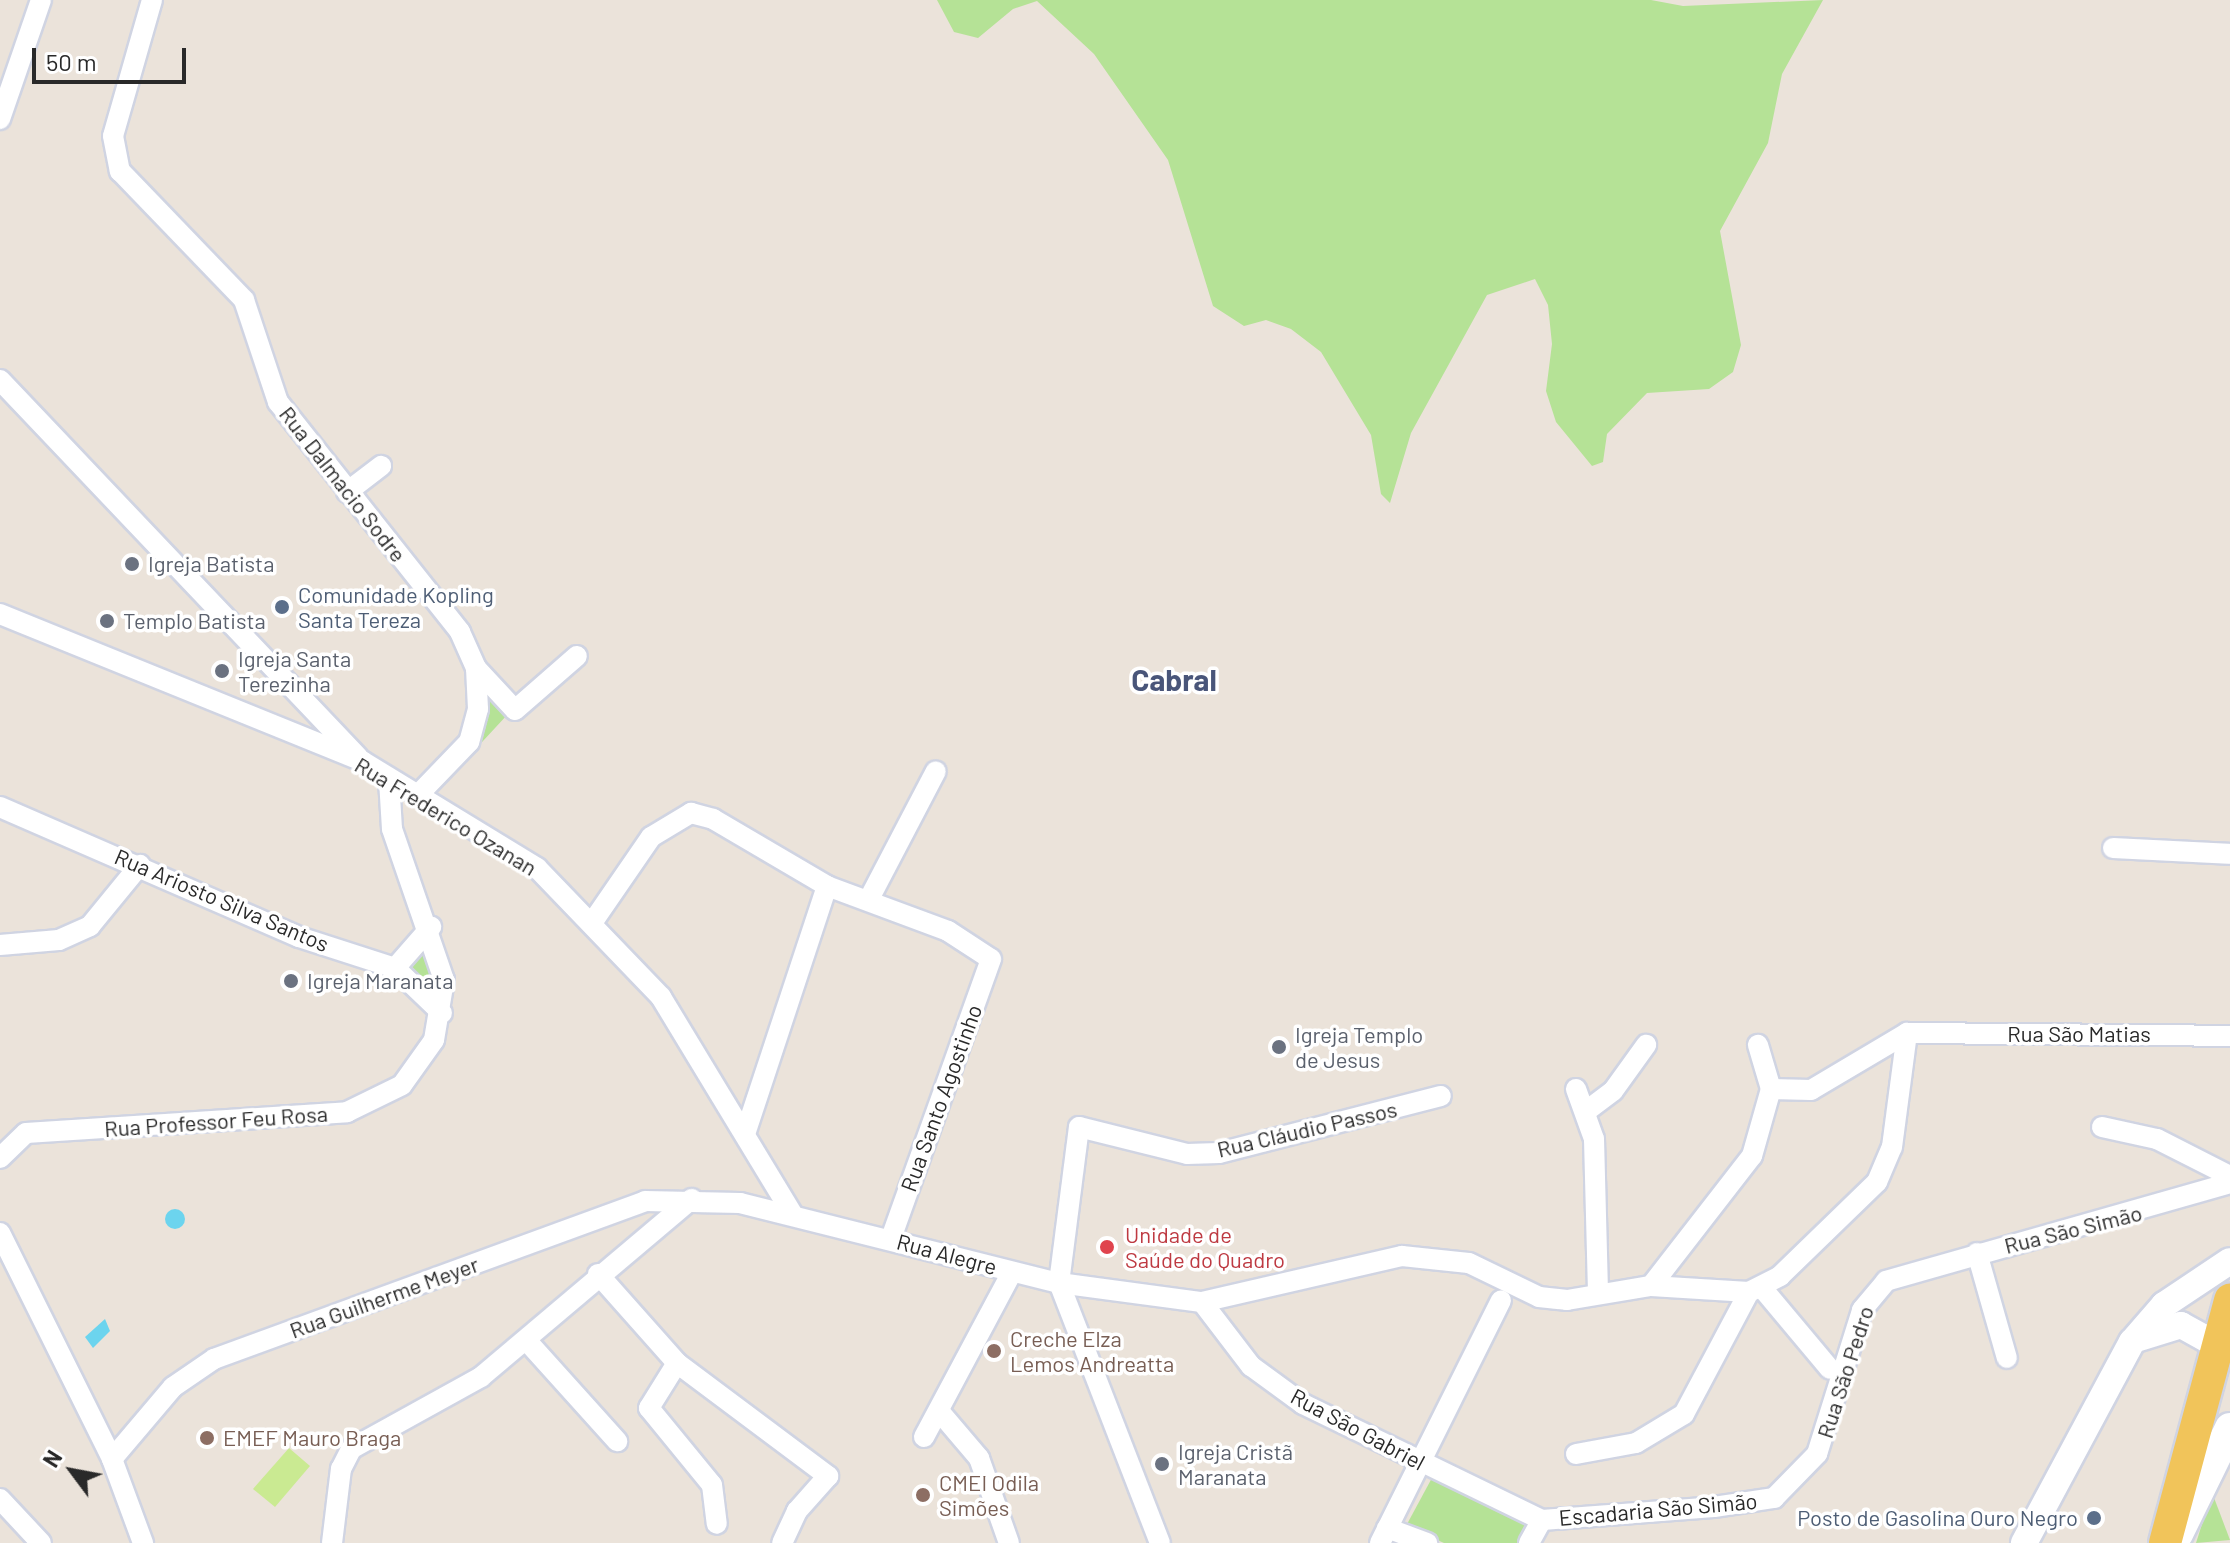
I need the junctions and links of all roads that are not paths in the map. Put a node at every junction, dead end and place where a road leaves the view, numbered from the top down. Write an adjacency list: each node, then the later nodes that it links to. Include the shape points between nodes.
1 (41, 0): 3 (street)
2 (152, 0): 6 (street, Rua Dalmacio Sodre, via 113,136 120,171 244,300 278,402)
3 (0, 119)
4 (0, 380): 10 (street)
5 (381, 466): 6 (street)
6 (347, 492): 9 (street, Rua Dalmacio Sodre, via 460,632)
7 (0, 614): 10 (street, Rua Frederico Ozanan)
8 (577, 656): 9 (street, via 515,710)
9 (476, 668): 13 (street, Rua Dalmacio Sodre, via 478,709 469,742)
10 (362, 761): 12 (street, Rua Frederico Ozanan)
11 (936, 771): 19 (street)
12 (389, 780): 13 (street, Rua Frederico Ozanan); 21 (street, Rua Professor Feu Rosa, via 392,829)
13 (417, 796): 20 (street, Rua Frederico Ozanan, via 537,868)
14 (0, 807): 17 (street, Rua Ariosto Silva Santos)
15 (2113, 848): 16 (street)
16 (2230, 854)
17 (140, 865): 22 (street, via 90,926 59,940); 23 (street, Rua Ariosto Silva Santos, via 299,937)
18 (827, 886): 19 (street); 20 (street, via 713,819 691,813 651,837); 34 (street)
19 (869, 899): 40 (street, Rua Santo Agostinho, via 991,959)
20 (594, 920): 34 (street, Rua Frederico Ozanan, via 661,997)
21 (431, 927): 23 (street); 24 (street, Rua Professor Feu Rosa, via 444,980)
22 (0, 945)
23 (395, 968): 24 (street)
24 (442, 1013): 35 (street, Rua Professor Feu Rosa, via 434,1040 402,1085 347,1112 216,1125 58,1128 26,1133)
25 (2230, 1036): 26 (street, Rua São Matias, via 1929,1033)
26 (1906, 1042): 30 (street, via 1811,1090); 47 (street, via 1892,1147 1877,1182)
27 (1646, 1045): 32 (street, via 1613,1091)
28 (1758, 1045): 30 (street)
29 (1576, 1089): 32 (street)
30 (1771, 1089): 46 (street, via 1752,1156)
31 (1441, 1096): 45 (street, Rua Cláudio Passos, via 1219,1153 1187,1154 1079,1127)
32 (1585, 1112): 48 (street, via 1596,1163)
33 (2102, 1127): 36 (street, via 2157,1139)
34 (745, 1134): 38 (street, Rua Frederico Ozanan)
35 (0, 1158)
36 (2228, 1177): 41 (street, Rua São Simão)
37 (692, 1199): 38 (street, Rua Guilherme Meyer); 44 (street); 63 (street, Rua Guilherme Meyer, via 616,1209 214,1359 173,1387)
38 (793, 1215): 40 (street, Rua Alegre)
39 (0, 1233): 63 (street)
40 (891, 1238): 43 (street, Rua Alegre)
41 (1977, 1253): 55 (street, Rua São Simão); 65 (street, Rua São Pedro, via 1886,1281 1872,1293 1817,1454)
42 (2230, 1261): 53 (street, via 2164,1305)
43 (1012, 1272): 45 (street, Rua Alegre); 58 (street)
44 (598, 1274): 52 (street); 56 (street)
45 (1059, 1283): 51 (street, Rua Alegre); 75 (street)
46 (1651, 1286): 47 (street); 48 (street)
47 (1756, 1291): 57 (street); 62 (street, via 1684,1414 1636,1443)
48 (1598, 1294): 51 (street, via 1539,1297 1469,1263 1402,1256)
49 (1501, 1300): 64 (street)
50 (2230, 1300): 54 (main road)
51 (1202, 1302): 64 (street, Rua São Gabriel, via 1251,1366 1303,1404)
52 (527, 1341): 61 (street); 72 (street, via 431,1408 351,1449 341,1469)
53 (2132, 1342): 54 (street, via 2181,1325); 78 (street)
54 (2214, 1343): 79 (main road)
55 (2007, 1358)
56 (677, 1363): 68 (street, via 649,1408 712,1485); 73 (street, via 828,1476 797,1511)
57 (1830, 1369)
58 (939, 1411): 60 (street); 74 (street, via 979,1458)
59 (2230, 1428): 80 (main road)
60 (924, 1437)
61 (617, 1441)
62 (1576, 1454)
63 (112, 1459): 71 (street)
64 (1421, 1463): 67 (street, Rua São Gabriel); 69 (street)
65 (1774, 1498): 67 (street, Escadaria São Simão)
66 (0, 1499): 70 (street)
67 (1542, 1520): 77 (street)
68 (717, 1524)
69 (1388, 1527): 76 (street)
70 (41, 1543)
71 (143, 1543)
72 (332, 1543)
73 (782, 1543)
74 (1009, 1543)
75 (1160, 1543)
76 (1427, 1543)
77 (1529, 1543)
78 (2024, 1543)
79 (2165, 1543)
80 (2173, 1543)

